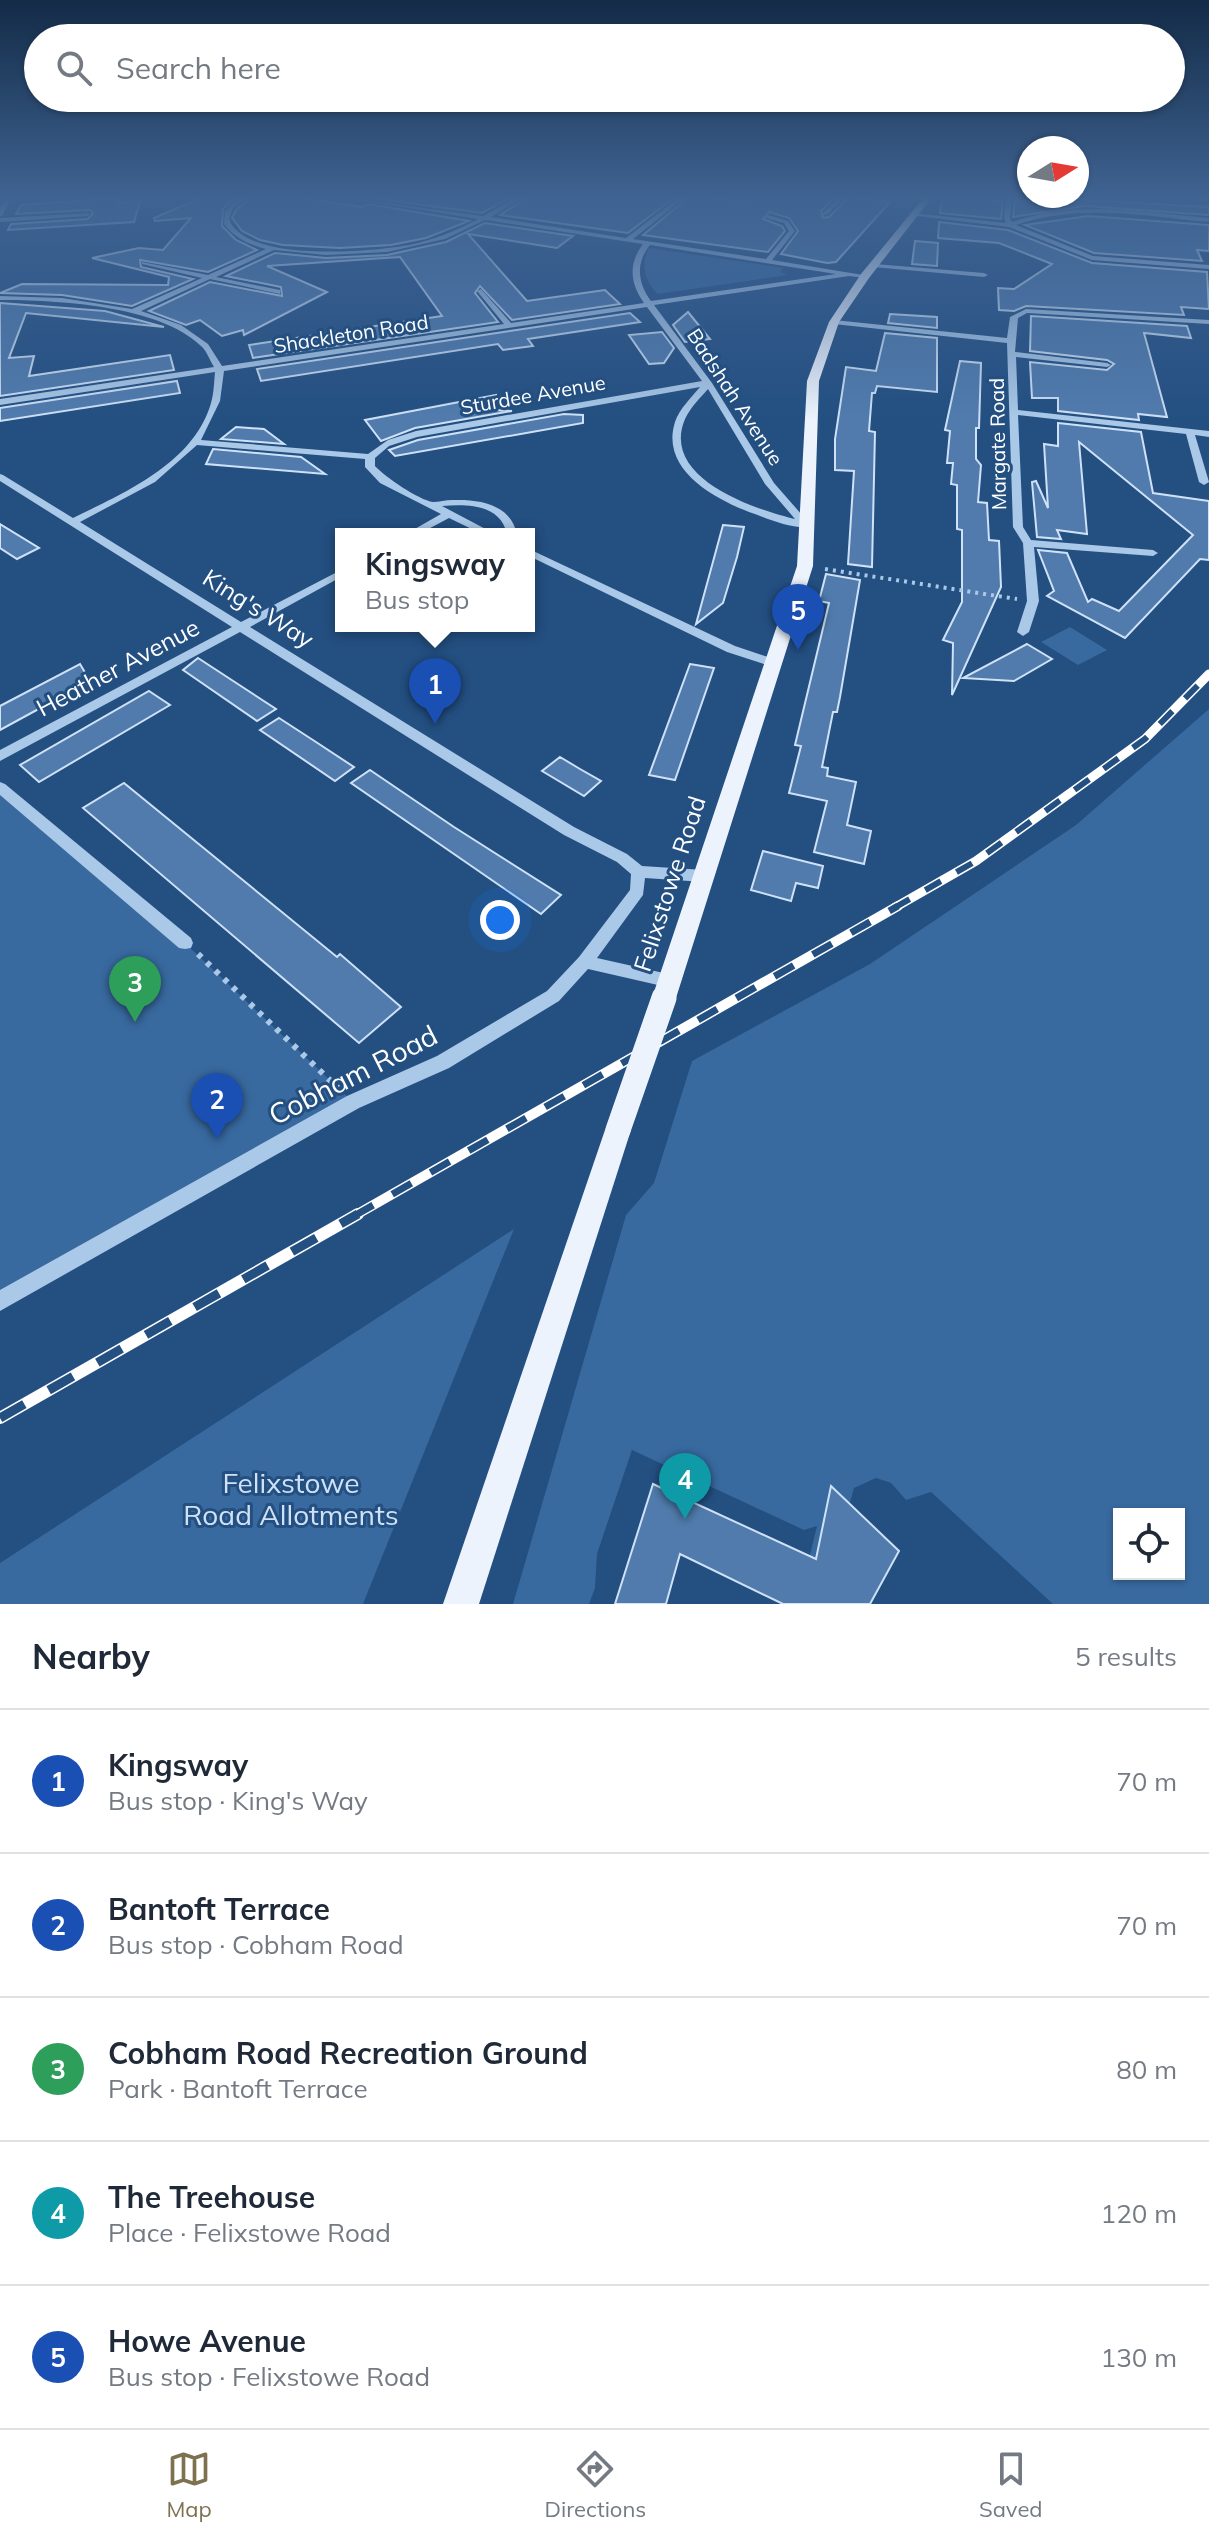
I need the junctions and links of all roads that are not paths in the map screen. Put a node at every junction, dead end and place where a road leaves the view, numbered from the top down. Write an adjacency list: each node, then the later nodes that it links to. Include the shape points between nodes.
1 (180, 271): 8 (street)
2 (223, 271): 8 (street)
3 (635, 271): 12 (street, Badshah Avenue)
4 (829, 271): 6 (street)
5 (870, 271): 6 (street); 7 (street); 14 (main road, Felixstowe Road)
6 (848, 274): 12 (street, Shackleton Road)
7 (984, 275)
8 (209, 277): 10 (street); 13 (street)
9 (481, 291): 16 (street)
10 (277, 292)
11 (0, 298): 13 (street, via 70,300)
12 (649, 304): 16 (street, Shackleton Road); 21 (street, Badshah Avenue)
13 (135, 311): 20 (street, via 197,339 212,352)
14 (834, 322): 17 (street); 33 (main road, Felixstowe Road, via 813,381)
15 (1209, 322): 17 (street, via 1026,311 1014,317)
16 (509, 325): 20 (street, Shackleton Road)
17 (1011, 341): 18 (street, Margate Road)
18 (1013, 354): 19 (street); 23 (street, Margate Road)
19 (1107, 365)
20 (220, 370): 22 (street, Shackleton Road); 26 (street, via 218,396)
21 (708, 383): 27 (street, Sturdee Avenue, via 416,434 392,440); 33 (street, Badshah Avenue, via 770,484); 33 (street, via 680,419 678,448 685,465 705,487 738,504)
22 (0, 402)
23 (1015, 412): 24 (street); 37 (street, Margate Road, via 1018,527)
24 (1190, 432): 25 (street); 29 (street)
25 (1209, 434)
26 (196, 442): 27 (street); 32 (street, via 159,475)
27 (370, 457): 30 (street, via 370,467 383,481)
28 (0, 477): 32 (street, King's Way)
29 (1204, 482)
30 (430, 505): 31 (street); 36 (street, via 483,505 504,515)
31 (448, 514): 34 (street); 35 (street)
32 (71, 523): 41 (street, King's Way)
33 (805, 525): 43 (main road, Felixstowe Road, via 805,566)
34 (422, 528)
35 (477, 528)
36 (512, 528)
37 (1028, 543): 38 (street); 42 (street, Margate Road, via 1033,601)
38 (1153, 553)
39 (535, 555): 43 (street, via 731,649)
40 (335, 576): 41 (street, Heather Avenue)
41 (242, 627): 44 (street, Heather Avenue); 46 (street, King's Way)
42 (1023, 632)
43 (773, 663): 47 (main road, Felixstowe Road)
44 (0, 756)
45 (0, 787): 48 (street)
46 (638, 872): 47 (street); 49 (street, Cobham Road, via 638,891)
47 (704, 876): 50 (main road, Felixstowe Road)
48 (185, 943)
49 (585, 962): 50 (street); 51 (street, Cobham Road, via 553,996 443,1062 353,1102)
50 (668, 990): 52 (main road, Felixstowe Road, bridge)
51 (0, 1301)
52 (461, 1604)

